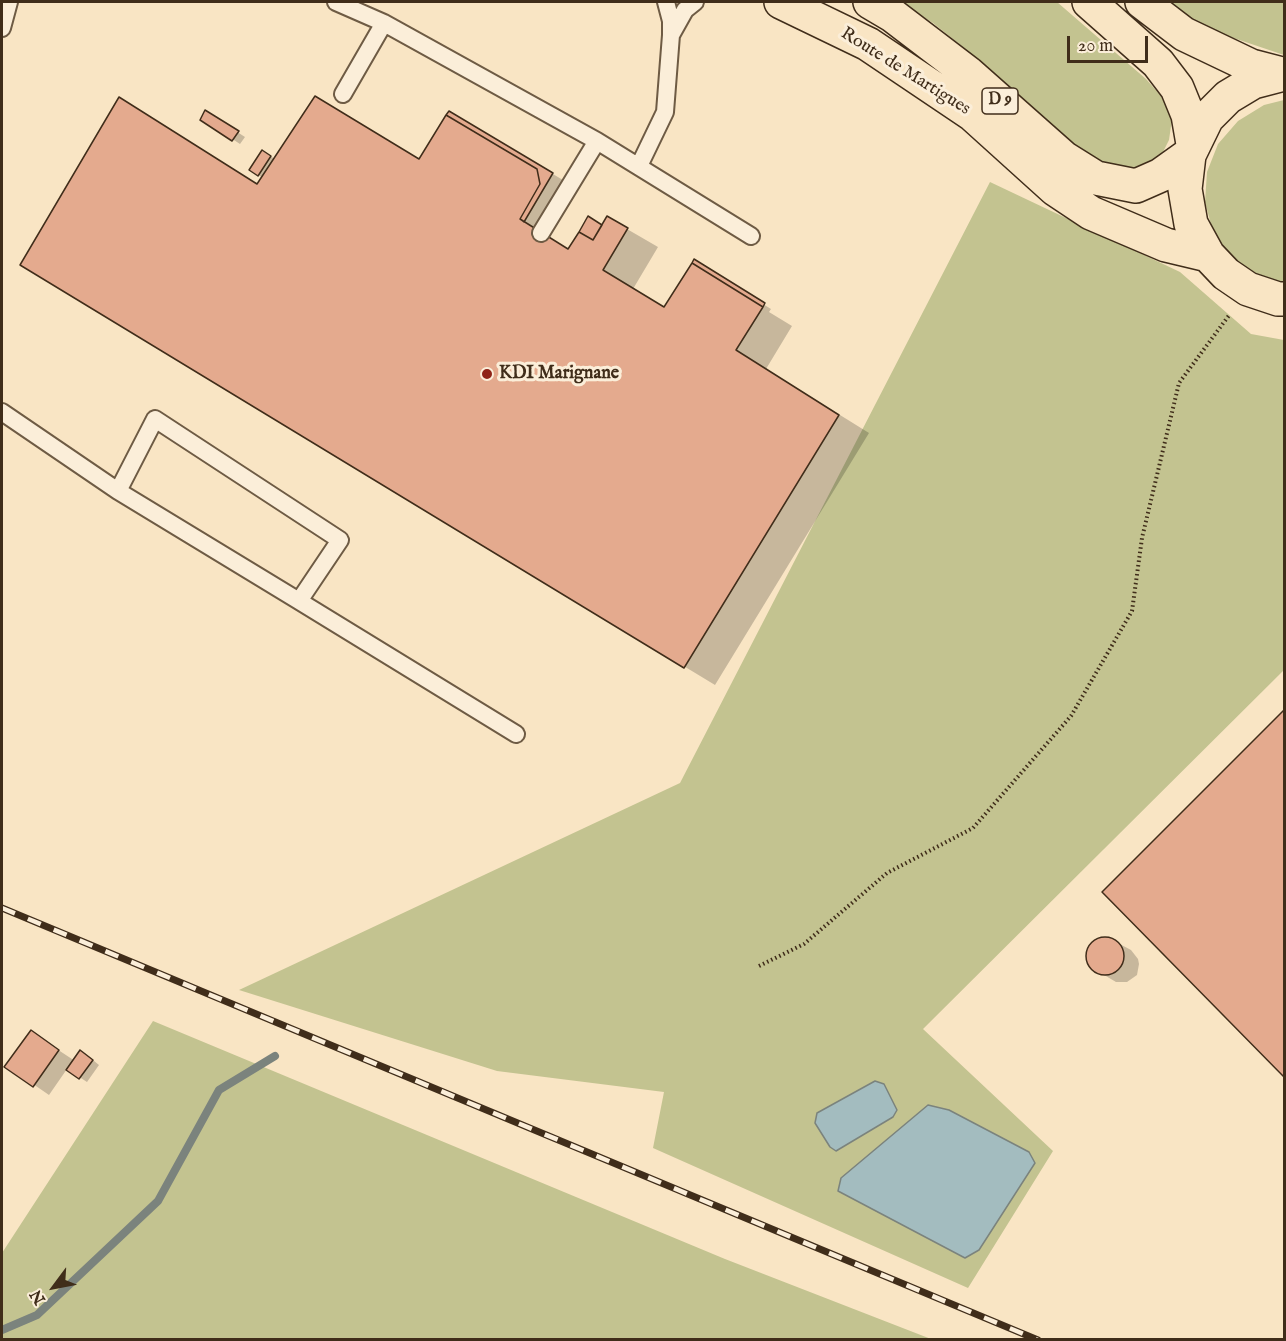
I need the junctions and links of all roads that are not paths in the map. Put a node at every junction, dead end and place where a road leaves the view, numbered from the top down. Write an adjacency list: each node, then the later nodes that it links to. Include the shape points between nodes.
1 (9, 2): 11 (lane)
2 (336, 2): 10 (lane)
3 (695, 2): 12 (lane, via 685,10)
4 (781, 2): 20 (main road, Route de Martigues / D 9, via 868,44 972,114 1055,189 1091,213 1166,245)
5 (855, 2): 9 (lane)
6 (1089, 2): 16 (main road, via 1158,63 1177,88 1188,115)
7 (1142, 2): 13 (main road, via 1184,34 1251,66)
8 (667, 3): 12 (lane)
9 (881, 8): 16 (main road, Route de Martigues / D 9, via 968,73 1064,158 1096,178 1136,186 1161,175)
10 (384, 23): 14 (lane); 15 (lane)
11 (2, 28)
12 (671, 35): 17 (lane, via 665,112)
13 (1283, 74): 16 (main road, via 1253,82 1228,97 1207,118)
14 (343, 94)
15 (597, 141): 17 (lane); 18 (lane)
16 (1191, 149): 20 (main road, via 1185,189 1191,224)
17 (639, 166): 19 (lane)
18 (541, 232)
19 (751, 236)
20 (1208, 255): 21 (main road, via 1248,289)
21 (1284, 299)
22 (2, 412): 23 (lane)
23 (118, 491): 24 (lane); 24 (lane, via 155,419 340,540)
24 (299, 601): 25 (lane)
25 (516, 734)

